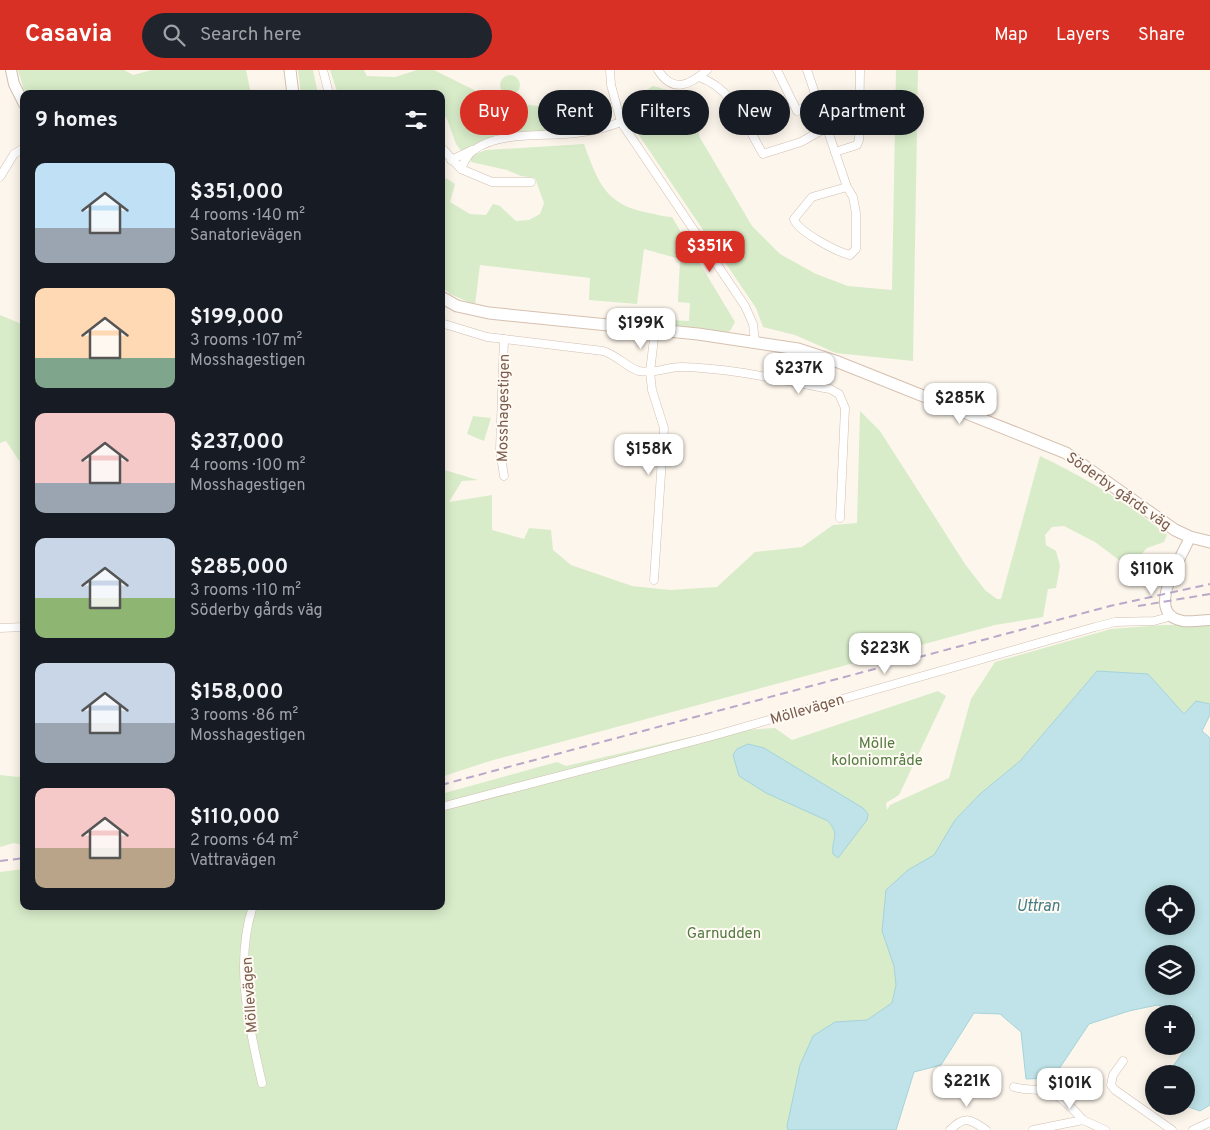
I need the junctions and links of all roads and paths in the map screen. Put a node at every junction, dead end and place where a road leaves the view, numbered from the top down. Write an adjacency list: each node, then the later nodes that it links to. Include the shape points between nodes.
1 (11, 70): 13 (street)
2 (290, 70): 11 (main road)
3 (323, 70): 12 (street)
4 (610, 70): 15 (street)
5 (658, 70): 10 (street, via 677,84 691,83)
6 (707, 70): 10 (street)
7 (777, 70): 14 (street, via 797,111)
8 (807, 70): 20 (street)
9 (860, 70): 20 (street, via 859,140 857,145)
10 (699, 77): 16 (street, via 722,88 731,97 763,154)
11 (292, 90)
12 (328, 90)
13 (20, 96)
14 (800, 110)
15 (621, 122): 17 (street, via 574,134 503,140); 30 (street, via 745,306 754,324)
16 (813, 135)
17 (474, 149): 21 (street); 22 (street)
18 (20, 150): 23 (street, via 14,154)
19 (445, 152): 21 (street)
20 (835, 152): 25 (street)
21 (451, 160): 22 (street)
22 (461, 169): 24 (street, via 492,182)
23 (0, 177)
24 (531, 182)
25 (847, 187): 25 (street, via 856,213 856,249 850,255 812,236 794,219 812,197)
26 (445, 299): 28 (main road, Söderby gårds väg, via 457,306 490,313)
27 (445, 324): 29 (street, Mosshagestigen, via 479,336)
28 (655, 330): 30 (main road, Söderby gårds väg); 31 (street)
29 (504, 340): 31 (street, Mosshagestigen, via 602,351 636,370); 32 (street, Mosshagestigen, via 500,450)
30 (755, 342): 34 (main road, Söderby gårds väg, via 798,349 838,362 1050,446 1094,471 1159,519)
31 (650, 372): 33 (street, Mosshagestigen, via 679,367 760,376 830,389 839,394 846,408); 36 (street, via 664,428)
32 (504, 476)
33 (840, 518)
34 (1190, 537): 35 (main road, Söderby gårds väg); 37 (street, via 1166,587 1165,601)
35 (1210, 542)
36 (654, 580)
37 (1172, 616): 38 (street, via 1186,621); 41 (street, Möllevägen, via 1095,627 709,737)
38 (1210, 620)
39 (20, 627): 40 (street)
40 (0, 628)
41 (445, 806)
42 (252, 910): 44 (street, Möllevägen, via 244,973 250,1027)
43 (1124, 1061): 52 (street, via 1113,1075 1111,1085)
44 (262, 1083)
45 (1014, 1087): 46 (street, via 1026,1091 1043,1090 1068,1104)
46 (1083, 1120): 50 (street); 51 (street)
47 (1210, 1122): 53 (street)
48 (950, 1130): 49 (street, via 962,1120 968,1120)
49 (986, 1130)
50 (1033, 1130)
51 (1105, 1130)
52 (1172, 1130)
53 (1193, 1130)

